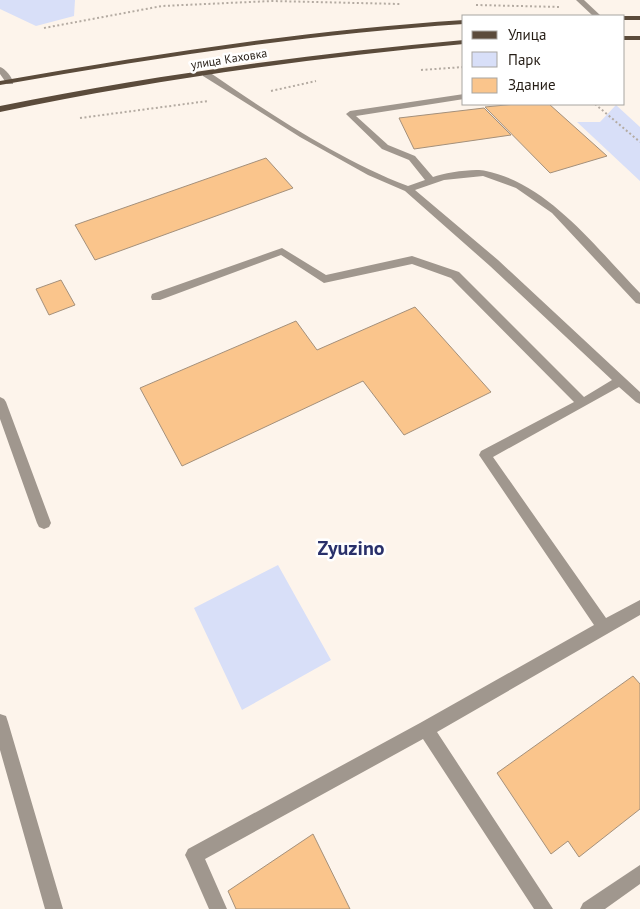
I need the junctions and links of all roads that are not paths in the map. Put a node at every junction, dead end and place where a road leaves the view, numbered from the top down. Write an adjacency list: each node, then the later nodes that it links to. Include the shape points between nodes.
1 (580, 0): 2 (lane)
2 (595, 15)
3 (625, 18): 4 (main road)
4 (640, 18)
5 (462, 22): 11 (main road, улица Каховка, via 411,24 282,39)
6 (625, 38): 7 (main road)
7 (640, 38)
8 (462, 42): 10 (main road, улица Каховка, via 409,46)
9 (0, 69): 11 (lane)
10 (206, 74): 14 (main road, улица Каховка); 16 (lane, via 295,132)
11 (10, 82): 12 (main road, улица Каховка)
12 (0, 83)
13 (462, 96): 15 (lane, via 350,114 385,147 412,158)
14 (0, 109)
15 (431, 181): 16 (lane); 18 (lane, via 443,176 484,173 520,186 555,211)
16 (408, 189): 19 (lane, via 494,263)
17 (156, 296): 22 (lane, via 282,251 324,279 412,260 455,275)
18 (640, 300)
19 (620, 381): 20 (lane); 22 (lane)
20 (640, 399)
21 (0, 402): 23 (lane)
22 (583, 403): 25 (lane, via 485,455)
23 (44, 523)
24 (640, 607): 25 (lane)
25 (604, 628): 27 (lane)
26 (0, 722): 29 (lane)
27 (426, 728): 30 (lane, via 194,855); 31 (lane)
28 (640, 874): 32 (lane)
29 (54, 909)
30 (218, 909)
31 (544, 909)
32 (590, 909)

